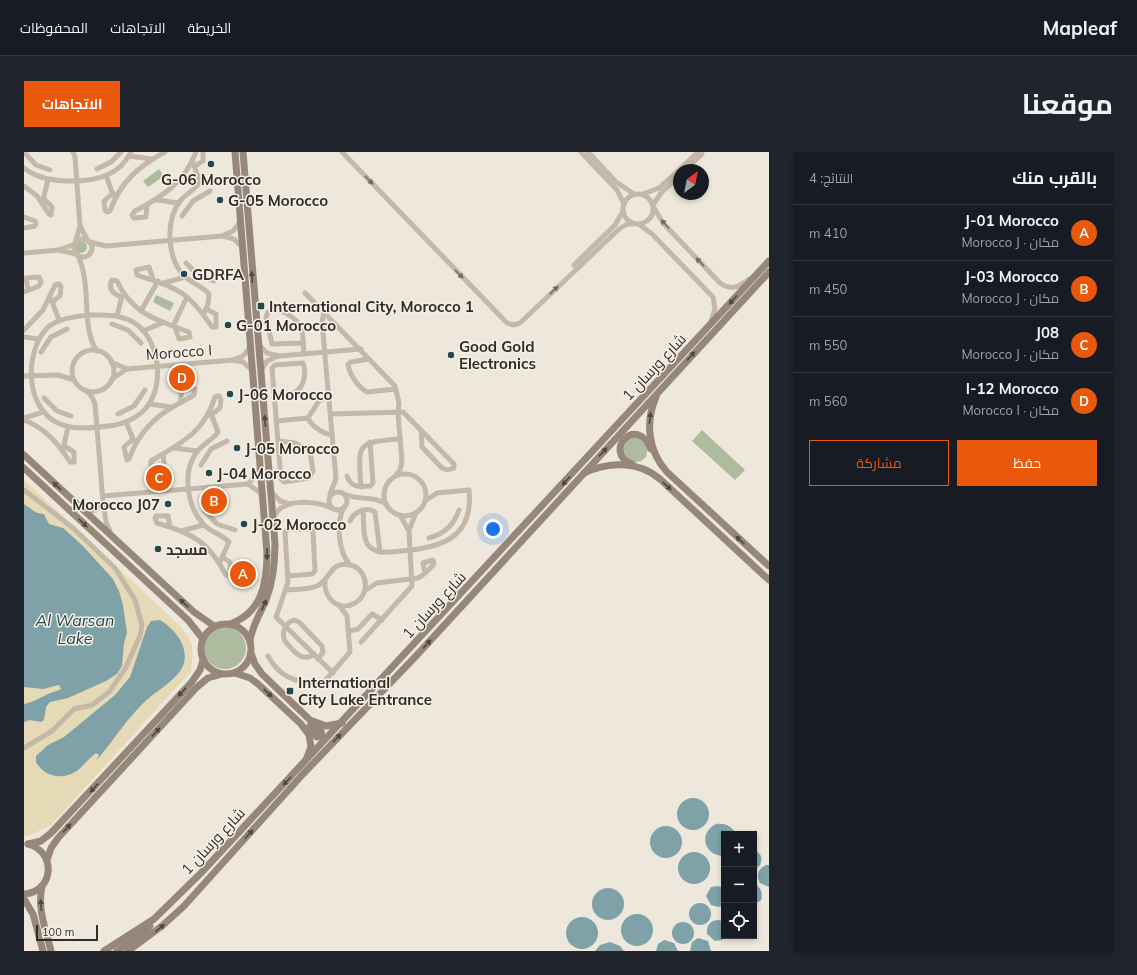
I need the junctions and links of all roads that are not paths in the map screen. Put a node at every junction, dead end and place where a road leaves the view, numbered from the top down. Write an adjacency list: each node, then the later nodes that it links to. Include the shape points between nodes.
1 (24, 152): 19 (street)
2 (121, 152): 14 (street)
3 (196, 152): 16 (street)
4 (203, 152): 21 (street, via 203,160)
5 (235, 152): 24 (street)
6 (242, 152): 34 (street)
7 (342, 152): 49 (street, one-way to 49, via 511,325 520,323 619,228)
8 (581, 152): 32 (street)
9 (588, 152): 32 (street)
10 (162, 153): 15 (street)
11 (700, 153): 17 (street); 18 (street)
12 (75, 154): 30 (street)
13 (130, 154): 15 (street); 20 (street)
14 (115, 159): 20 (street); 23 (street)
15 (151, 159): 27 (street, via 130,175 114,196)
16 (192, 160): 21 (street); 39 (street, via 177,183)
17 (686, 164)
18 (690, 164)
19 (36, 165): 25 (street); 26 (street)
20 (122, 165): 27 (street)
21 (195, 166): 36 (street, via 200,182)
22 (24, 168): 26 (street)
23 (97, 168)
24 (236, 169): 34 (street, via 241,188); 48 (street)
25 (50, 170)
26 (31, 173): 29 (street)
27 (106, 175): 30 (street)
28 (673, 175): 38 (street, via 659,188)
29 (48, 180): 30 (street); 33 (street, via 43,201)
30 (77, 180): 50 (street)
31 (673, 182): 44 (street, via 661,193)
32 (615, 184): 37 (street); 42 (street)
33 (24, 186)
34 (245, 188): 77 (street, one-way to 34)
35 (210, 191): 40 (street)
36 (187, 194): 40 (street); 41 (street)
37 (634, 194): 38 (street); 42 (street)
38 (643, 194): 44 (street)
39 (157, 200): 41 (street); 43 (street)
40 (193, 201): 46 (street)
41 (179, 203): 53 (street, via 171,224)
42 (624, 204): 45 (street)
43 (147, 205)
44 (654, 206): 49 (street, via 650,219); 65 (street, one-way to 44, via 740,286 733,288 723,285 663,223)
45 (623, 211): 49 (street, via 628,220); 64 (street, via 615,225)
46 (182, 216)
47 (24, 217): 51 (street, via 35,220 36,224)
48 (240, 221): 52 (street, via 233,231); 57 (street)
49 (637, 224): 86 (street, via 652,234 712,297 715,309)
50 (80, 226): 54 (street); 55 (street)
51 (24, 228)
52 (222, 236): 53 (street); 57 (street, via 234,239)
53 (170, 241): 56 (street); 69 (street, via 173,257)
54 (89, 242): 55 (street, via 81,239); 56 (street); 60 (street, via 92,247)
55 (75, 244): 58 (street); 61 (street)
56 (106, 246): 60 (street)
57 (243, 248): 74 (street)
58 (58, 250): 59 (street); 61 (street)
59 (24, 253)
60 (90, 253): 61 (street, via 82,257); 66 (street)
61 (76, 254): 66 (street)
62 (769, 261): 65 (street, شارع ورسان 1)
63 (186, 263): 68 (street)
64 (574, 265)
65 (763, 267): 86 (street, شارع ورسان 1, one-way to 86)
66 (84, 270): 79 (street)
67 (769, 272): 118 (street, شارع ورسان 1, one-way to 67)
68 (199, 276): 71 (street); 72 (street)
69 (185, 277): 70 (street); 72 (street)
70 (158, 281): 75 (street); 76 (street)
71 (214, 281)
72 (193, 283): 75 (street, via 208,294 205,311)
73 (305, 293): 78 (street)
74 (247, 296): 77 (street, via 250,296); 97 (street)
75 (187, 297): 83 (street, via 174,327)
76 (141, 311): 80 (street, via 122,295); 83 (street)
77 (254, 311): 97 (street)
78 (324, 312): 98 (street); 102 (street, via 322,322)
79 (88, 315): 80 (street); 81 (street); 91 (street)
80 (117, 316): 82 (street)
81 (59, 320): 87 (street, via 51,300); 88 (street)
82 (132, 322): 89 (street); 90 (street)
83 (162, 323): 90 (street)
84 (112, 324): 89 (street)
85 (67, 328): 93 (street)
86 (707, 329): 244 (street, شارع ورسان 1, one-way to 244)
87 (24, 330)
88 (44, 330): 93 (street); 94 (street)
89 (128, 330): 95 (street)
90 (143, 331): 108 (street, via 153,349)
91 (90, 336): 99 (street); 101 (street)
92 (24, 337): 94 (street)
93 (51, 337): 100 (street)
94 (36, 339): 114 (street)
95 (141, 343)
96 (303, 343): 96 (street, via 301,328 291,317 281,311 268,312 266,317 272,344); 103 (street)
97 (254, 345): 104 (street, via 267,353); 106 (street, Morocco I, via 243,356); 111 (street); 112 (street)
98 (361, 349): 102 (street); 105 (street)
99 (97, 351): 101 (street); 107 (street, via 105,354)
100 (41, 352)
101 (84, 352): 109 (street, via 75,360)
102 (325, 352): 103 (street); 122 (street)
103 (304, 354): 104 (street)
104 (279, 356): 112 (street, via 267,361)
105 (369, 359): 117 (street); 117 (street, via 348,364 359,385 367,392)
106 (233, 360): 108 (street, Morocco I); 111 (street, Morocco I, via 243,362)
107 (111, 362): 110 (street, Morocco I); 115 (street, via 114,368)
108 (157, 365): 110 (street, Morocco I); 127 (street, via 156,384)
109 (72, 368): 113 (street); 116 (street)
110 (127, 369): 115 (street, Morocco I)
111 (253, 370): 160 (street)
112 (261, 372): 173 (street, one-way to 112)
113 (58, 375): 114 (street); 116 (street)
114 (26, 376): 131 (street)
115 (112, 379): 119 (street)
116 (74, 380): 121 (street)
117 (396, 389): 130 (street)
118 (661, 389): 156 (street, one-way to 118, via 649,421 652,406); 163 (street, شارع ورسان 1, one-way to 118)
119 (102, 390): 121 (street); 126 (street)
120 (145, 390): 128 (street)
121 (87, 392): 126 (street)
122 (329, 395): 135 (street); 137 (street, via 319,401)
123 (44, 398): 132 (street)
124 (274, 398): 124 (street, via 272,366 303,363 306,378 304,382 292,395); 140 (street)
125 (180, 402): 129 (street)
126 (95, 404): 143 (street)
127 (150, 404): 129 (street); 133 (street)
128 (134, 406): 133 (street); 134 (street)
129 (171, 407): 141 (street, via 152,422 134,442)
130 (398, 411): 135 (street); 144 (street, via 406,415); 146 (street)
131 (43, 412): 138 (street); 139 (street)
132 (57, 412): 136 (street); 139 (street)
133 (141, 413): 141 (street)
134 (118, 414)
135 (331, 414): 145 (street)
136 (71, 416)
137 (308, 418): 140 (street); 145 (street, via 322,432)
138 (24, 419): 142 (street, via 44,431 63,448)
139 (53, 420): 142 (street)
140 (276, 421): 147 (street)
141 (126, 422): 143 (street)
142 (68, 427): 143 (street)
143 (97, 427): 179 (street)
144 (421, 430): 144 (street, via 423,448 442,468 448,470 454,467)
145 (332, 435): 166 (street)
146 (400, 439): 149 (street); 157 (street)
147 (278, 440): 147 (street, via 295,443 310,452 312,470 308,478 289,482 282,480)
148 (227, 441): 152 (street)
149 (370, 442): 169 (street, via 359,455); 169 (street, via 374,482 370,486)
150 (205, 443): 151 (street, via 218,432 211,413 197,430); 152 (street); 153 (street)
151 (175, 448): 153 (street); 154 (street)
152 (210, 449): 158 (street)
153 (197, 452): 170 (street, via 189,469)
154 (163, 454)
155 (24, 455): 190 (street, one-way to 155)
156 (657, 459): 161 (street, via 642,436 629,435 623,440 620,448 624,460); 212 (street, one-way to 156, via 667,472)
157 (402, 462): 162 (street); 165 (street)
158 (201, 465)
159 (24, 468): 232 (street, one-way to 232, via 188,620)
160 (261, 470): 167 (street); 176 (street)
161 (648, 470): 163 (street, via 614,465 597,468); 218 (street, one-way to 218)
162 (412, 475): 165 (street); 168 (street)
163 (581, 475): 261 (street, شارع ورسان 1, one-way to 163, via 184,906)
164 (347, 476): 169 (street, via 352,484)
165 (395, 476): 171 (street)
166 (336, 479): 174 (street); 177 (street)
167 (248, 484): 170 (street); 176 (street)
168 (423, 485): 175 (street); 181 (street)
169 (361, 487)
170 (189, 488): 179 (street); 197 (street, via 192,506)
171 (385, 489): 178 (street); 184 (street)
172 (24, 490): 245 (street, via 68,524 119,572 135,600 142,624 140,636 125,670 110,692 92,705 74,709 48,734)
173 (271, 491): 183 (street, via 280,501); 193 (street)
174 (343, 493): 177 (street, via 335,492); 180 (street); 185 (street, via 347,499)
175 (437, 493): 181 (street); 205 (street, via 469,490 467,516)
176 (263, 495): 228 (street, one-way to 228, via 267,553 263,588 253,610 242,620)
177 (330, 495): 182 (street); 186 (street, via 328,500)
178 (372, 498): 180 (street); 184 (street)
179 (103, 499): 190 (street, via 96,510); 204 (street, via 106,522)
180 (358, 499): 185 (street)
181 (425, 501): 191 (street)
182 (316, 503): 183 (street); 186 (street)
183 (293, 504): 193 (street, via 281,508)
184 (386, 504): 192 (street)
185 (345, 506): 186 (street, via 338,510); 195 (street)
186 (331, 508): 195 (street)
187 (204, 510): 196 (street)
188 (363, 510): 194 (street, via 356,512); 208 (street, via 366,542); 208 (street, via 372,510 377,514)
189 (459, 510): 199 (street)
190 (85, 512): 204 (street)
191 (416, 512): 192 (street); 202 (street)
192 (400, 515): 202 (street)
193 (273, 519): 233 (street, one-way to 193, via 253,627 268,594 273,572)
194 (350, 521)
195 (339, 522): 209 (street)
196 (217, 524): 200 (street); 203 (street)
197 (204, 525): 201 (street); 203 (street)
198 (170, 527): 201 (street)
199 (447, 529): 205 (street); 206 (street)
200 (235, 530)
201 (182, 531): 203 (street, via 204,543 221,559 229,542)
202 (409, 531): 207 (street)
203 (212, 532)
204 (112, 536): 229 (street, one-way to 204, via 194,612)
205 (454, 536): 207 (street, via 437,546)
206 (429, 538)
207 (410, 550): 208 (street); 217 (street)
208 (380, 552)
209 (342, 554): 210 (street); 211 (street)
210 (350, 565): 211 (street); 215 (street)
211 (337, 566): 216 (street, via 329,571)
212 (769, 566)
213 (425, 573): 217 (street)
214 (288, 576): 214 (street, via 286,532 290,529 311,529 315,571 312,574); 221 (street)
215 (364, 576): 219 (street); 222 (street)
216 (325, 580): 220 (street); 223 (street)
217 (412, 580): 219 (street); 227 (street, via 411,588)
218 (769, 580)
219 (377, 583): 222 (street)
220 (313, 587): 221 (street); 223 (street)
221 (286, 590): 230 (street, via 276,615)
222 (365, 591): 224 (street)
223 (327, 596): 225 (street)
224 (355, 604): 225 (street); 226 (street)
225 (339, 605): 226 (street)
226 (347, 616): 231 (street)
227 (382, 620): 231 (street, via 372,614 358,629); 234 (street)
228 (230, 624): 229 (street); 233 (street, via 241,628)
229 (214, 626): 232 (street)
230 (285, 626): 237 (street); 237 (street, via 284,641 303,657); 237 (street, via 292,620 299,622 322,646 323,652)
231 (349, 631): 240 (street, via 350,652)
232 (203, 639): 238 (street)
233 (250, 641): 235 (street)
234 (361, 642)
235 (251, 653): 239 (street, via 244,666); 242 (street, via 262,674)
236 (268, 656): 240 (street, via 277,668 293,680 320,684)
237 (316, 657): 240 (street)
238 (203, 660): 241 (street, via 212,670); 247 (street, one-way to 247, via 191,683 51,833 41,841)
239 (235, 673): 241 (street); 243 (street, one-way to 243, via 258,684)
240 (333, 673)
241 (222, 674): 248 (street, one-way to 241, via 58,838 197,687 208,678)
242 (305, 715): 243 (street, via 311,724 322,732 320,737); 244 (street, via 323,726)
243 (292, 716): 246 (street, via 310,738 311,747)
244 (343, 722): 246 (street, شارع ورسان 1)
245 (24, 748)
246 (306, 762): 252 (street, شارع ورسان 1, one-way to 252)
247 (26, 844): 248 (street, via 40,850)
248 (47, 860): 249 (street, via 49,871)
249 (42, 886): 250 (street, via 32,893); 254 (street, one-way to 249, via 41,911)
250 (24, 894)
251 (24, 899): 253 (street, via 33,914)
252 (154, 919): 259 (street, شارع ورسان 1); 260 (street, via 144,932)
253 (41, 941): 255 (street); 256 (street)
254 (49, 942): 257 (street); 258 (street)
255 (40, 951)
256 (43, 951)
257 (51, 951)
258 (55, 951)
259 (104, 951)
260 (117, 951)
261 (128, 951)

